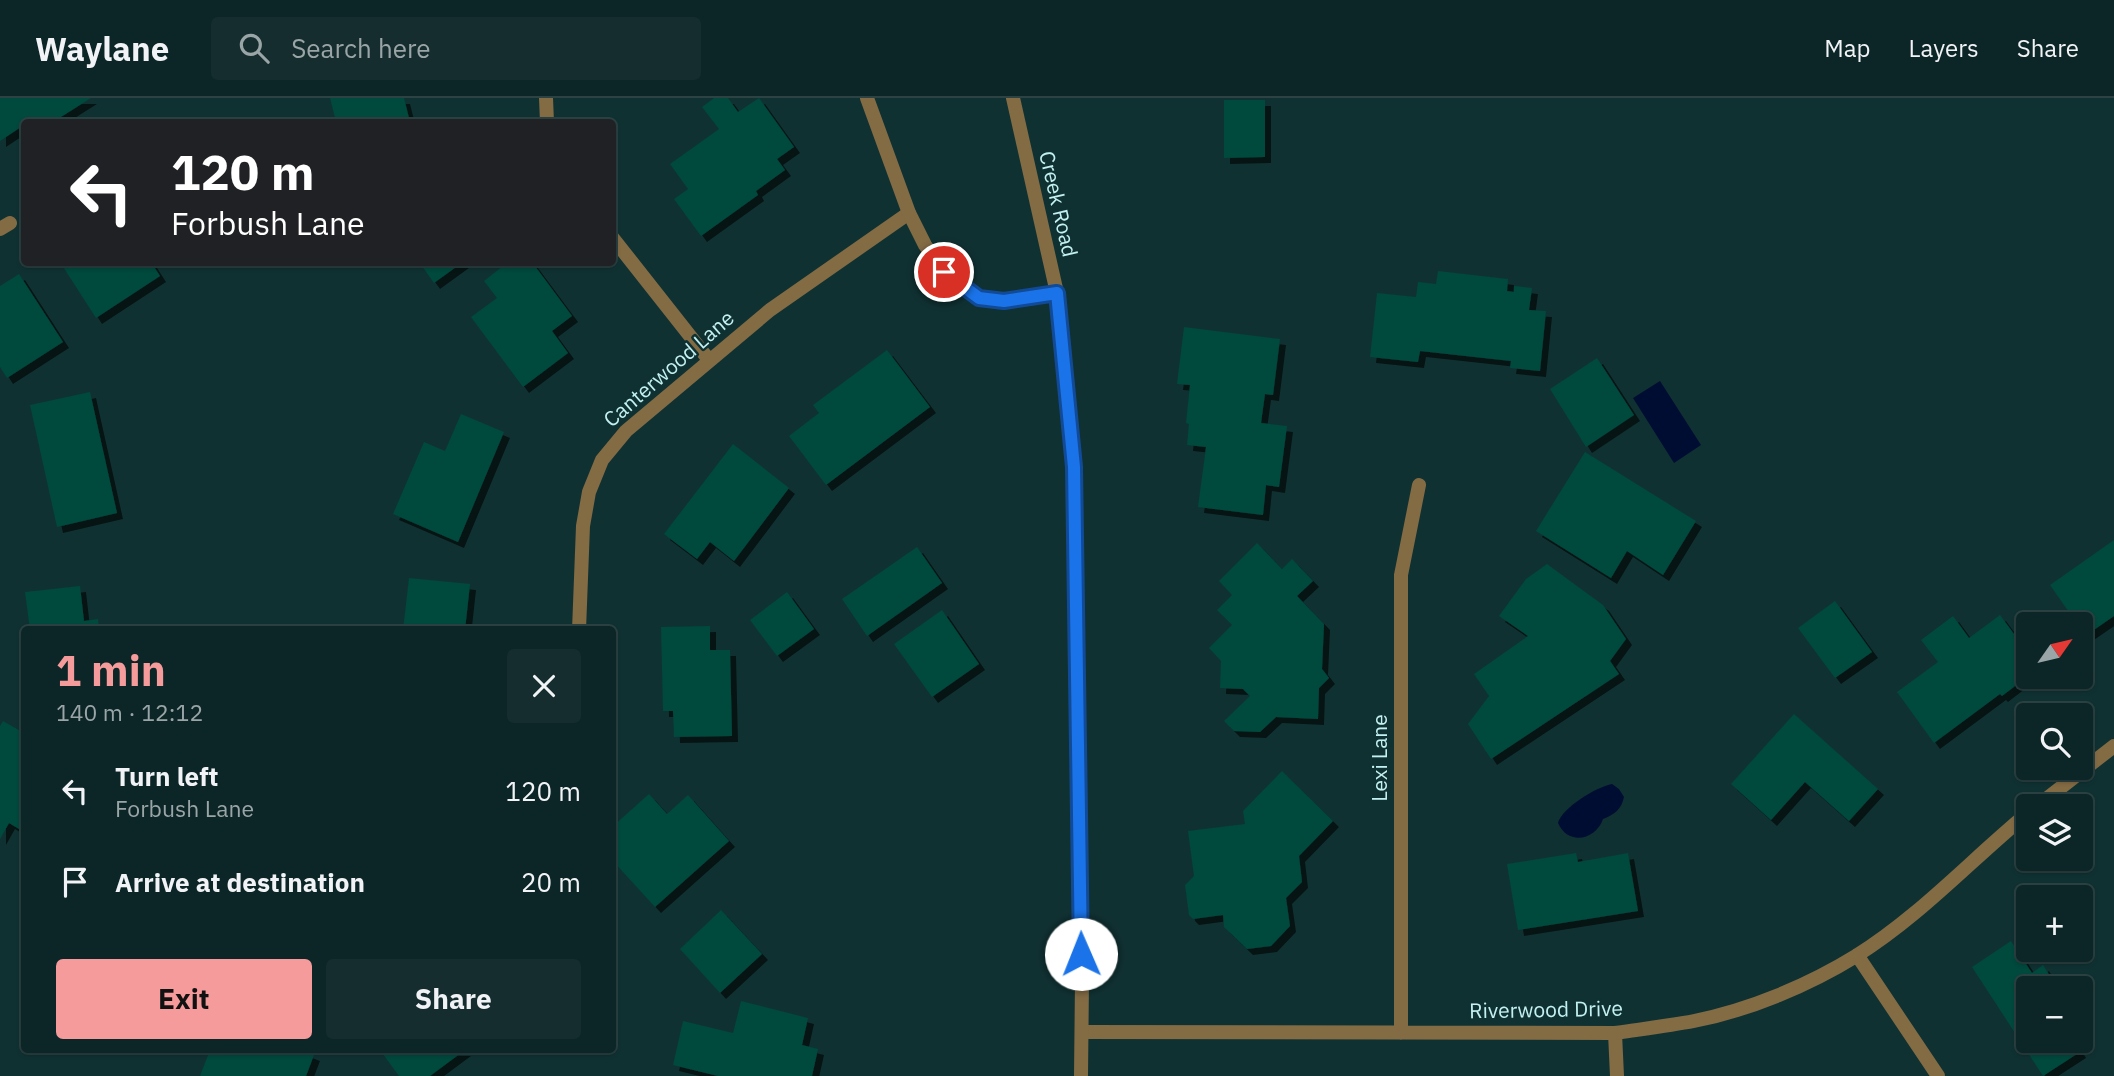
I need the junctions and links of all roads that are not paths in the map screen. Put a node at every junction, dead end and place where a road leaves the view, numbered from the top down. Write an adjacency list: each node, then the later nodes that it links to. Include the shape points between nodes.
1 (546, 98): 4 (street)
2 (867, 98): 5 (street)
3 (1013, 98): 7 (street, Creek Road)
4 (547, 119)
5 (909, 213): 7 (street, via 944,272 979,298 1004,301); 8 (street, Canterwood Lane, via 770,310)
6 (616, 242): 8 (street)
7 (1057, 293): 15 (street, Creek Road, via 1074,467)
8 (709, 360): 10 (street, Canterwood Lane, via 626,431 602,460 589,492 583,526)
9 (1419, 485): 16 (street, Lexi Lane, via 1401,575)
10 (579, 626)
11 (2114, 746): 12 (street)
12 (2053, 794)
13 (2016, 824): 14 (street, Riverwood Drive, via 1922,907)
14 (1857, 956): 17 (street, Riverwood Drive, via 1751,1004 1696,1021); 20 (street)
15 (1082, 1032): 16 (street, Riverwood Drive); 18 (street, Creek Road)
16 (1401, 1033): 17 (street, Riverwood Drive)
17 (1615, 1033): 19 (street)
18 (1081, 1076)
19 (1617, 1076)
20 (1938, 1076)

